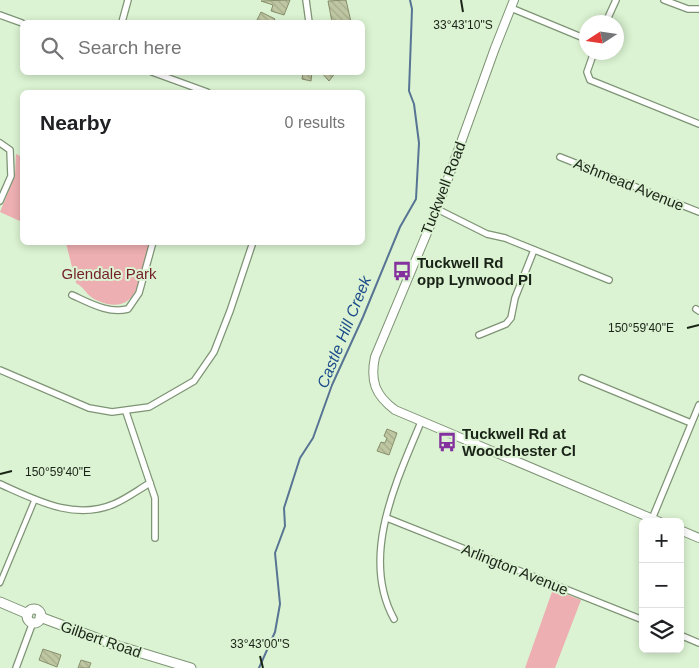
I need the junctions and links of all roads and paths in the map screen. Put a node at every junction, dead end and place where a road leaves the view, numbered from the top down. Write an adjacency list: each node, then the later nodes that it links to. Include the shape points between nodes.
1 (128, 0): 10 (street)
2 (306, 0): 11 (street)
3 (514, 0): 6 (street, Tuckwell Road)
4 (616, 0): 9 (street)
5 (664, 0): 7 (street, via 688,9)
6 (511, 8): 13 (street); 21 (street, Tuckwell Road)
7 (699, 9)
8 (0, 15): 12 (street)
9 (609, 15)
10 (123, 20)
11 (309, 20)
12 (20, 23)
13 (579, 36)
14 (592, 60): 17 (street, via 587,75 594,83)
15 (159, 75): 16 (street)
16 (196, 90)
17 (699, 124)
18 (0, 143): 20 (street, via 10,150 11,176)
19 (560, 157): 22 (street, Ashmead Avenue)
20 (0, 201)
21 (437, 209): 25 (street, via 487,234); 33 (street, Tuckwell Road, via 373,370 377,394 385,403)
22 (699, 212)
23 (152, 245): 27 (street, via 139,293 128,309 107,310)
24 (252, 245): 32 (street, via 214,352 194,381 149,407)
25 (534, 250): 26 (street); 28 (street, via 511,318 506,324)
26 (609, 280)
27 (72, 295)
28 (479, 335)
29 (0, 370): 32 (street, via 76,404)
30 (582, 378): 34 (street)
31 (699, 405): 34 (street)
32 (126, 412): 35 (street)
33 (421, 422): 38 (street, via 394,488); 39 (street, Tuckwell Road)
34 (691, 423): 40 (street)
35 (150, 483): 37 (street, via 113,504 101,507 56,508); 42 (street, via 155,498)
36 (0, 484): 37 (street)
37 (35, 499): 44 (street)
38 (387, 518): 46 (street, Arlington Avenue); 47 (street, via 380,577 382,594)
39 (651, 518)
40 (657, 518)
41 (684, 532): 43 (street)
42 (155, 538)
43 (699, 538)
44 (0, 583)
45 (0, 602): 48 (main road, via 28,614 28,619)
46 (639, 618)
47 (394, 619)
48 (36, 620): 51 (street); 52 (main road, Gilbert Road)
49 (684, 637): 50 (street)
50 (699, 643)
51 (16, 668)
52 (192, 668)

